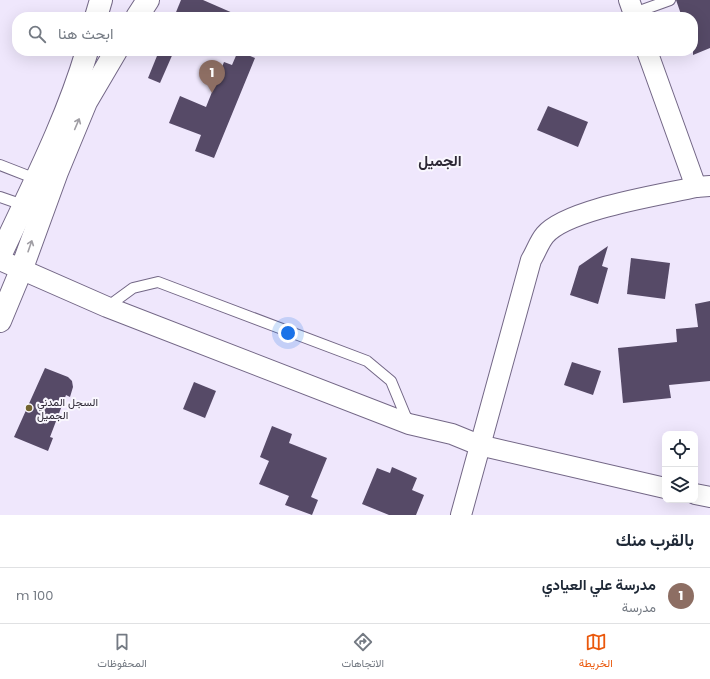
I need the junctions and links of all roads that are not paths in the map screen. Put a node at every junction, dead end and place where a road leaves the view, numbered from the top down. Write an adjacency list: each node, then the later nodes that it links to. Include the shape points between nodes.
1 (101, 0): 5 (street)
2 (148, 0): 6 (street)
3 (670, 0): 4 (lane)
4 (633, 10)
5 (97, 12)
6 (140, 12)
7 (86, 56): 11 (street)
8 (113, 56): 14 (street, one-way to 8, via 56,172 86,102)
9 (649, 56): 12 (street)
10 (0, 165): 11 (lane)
11 (36, 179): 14 (street)
12 (703, 187): 21 (street, via 582,214 562,222 545,235 531,260)
13 (0, 197): 14 (lane)
14 (33, 209): 15 (street); 17 (street, one-way to 14)
15 (0, 256)
16 (0, 260): 17 (street)
17 (22, 268): 18 (street); 19 (street)
18 (107, 308): 20 (street); 20 (lane, via 133,288 158,282 318,341 367,361 384,373 391,381)
19 (0, 321)
20 (409, 424): 21 (street, via 452,434)
21 (479, 445): 22 (street); 25 (street)
22 (662, 487)
23 (698, 495): 24 (street)
24 (710, 497)
25 (461, 515)

